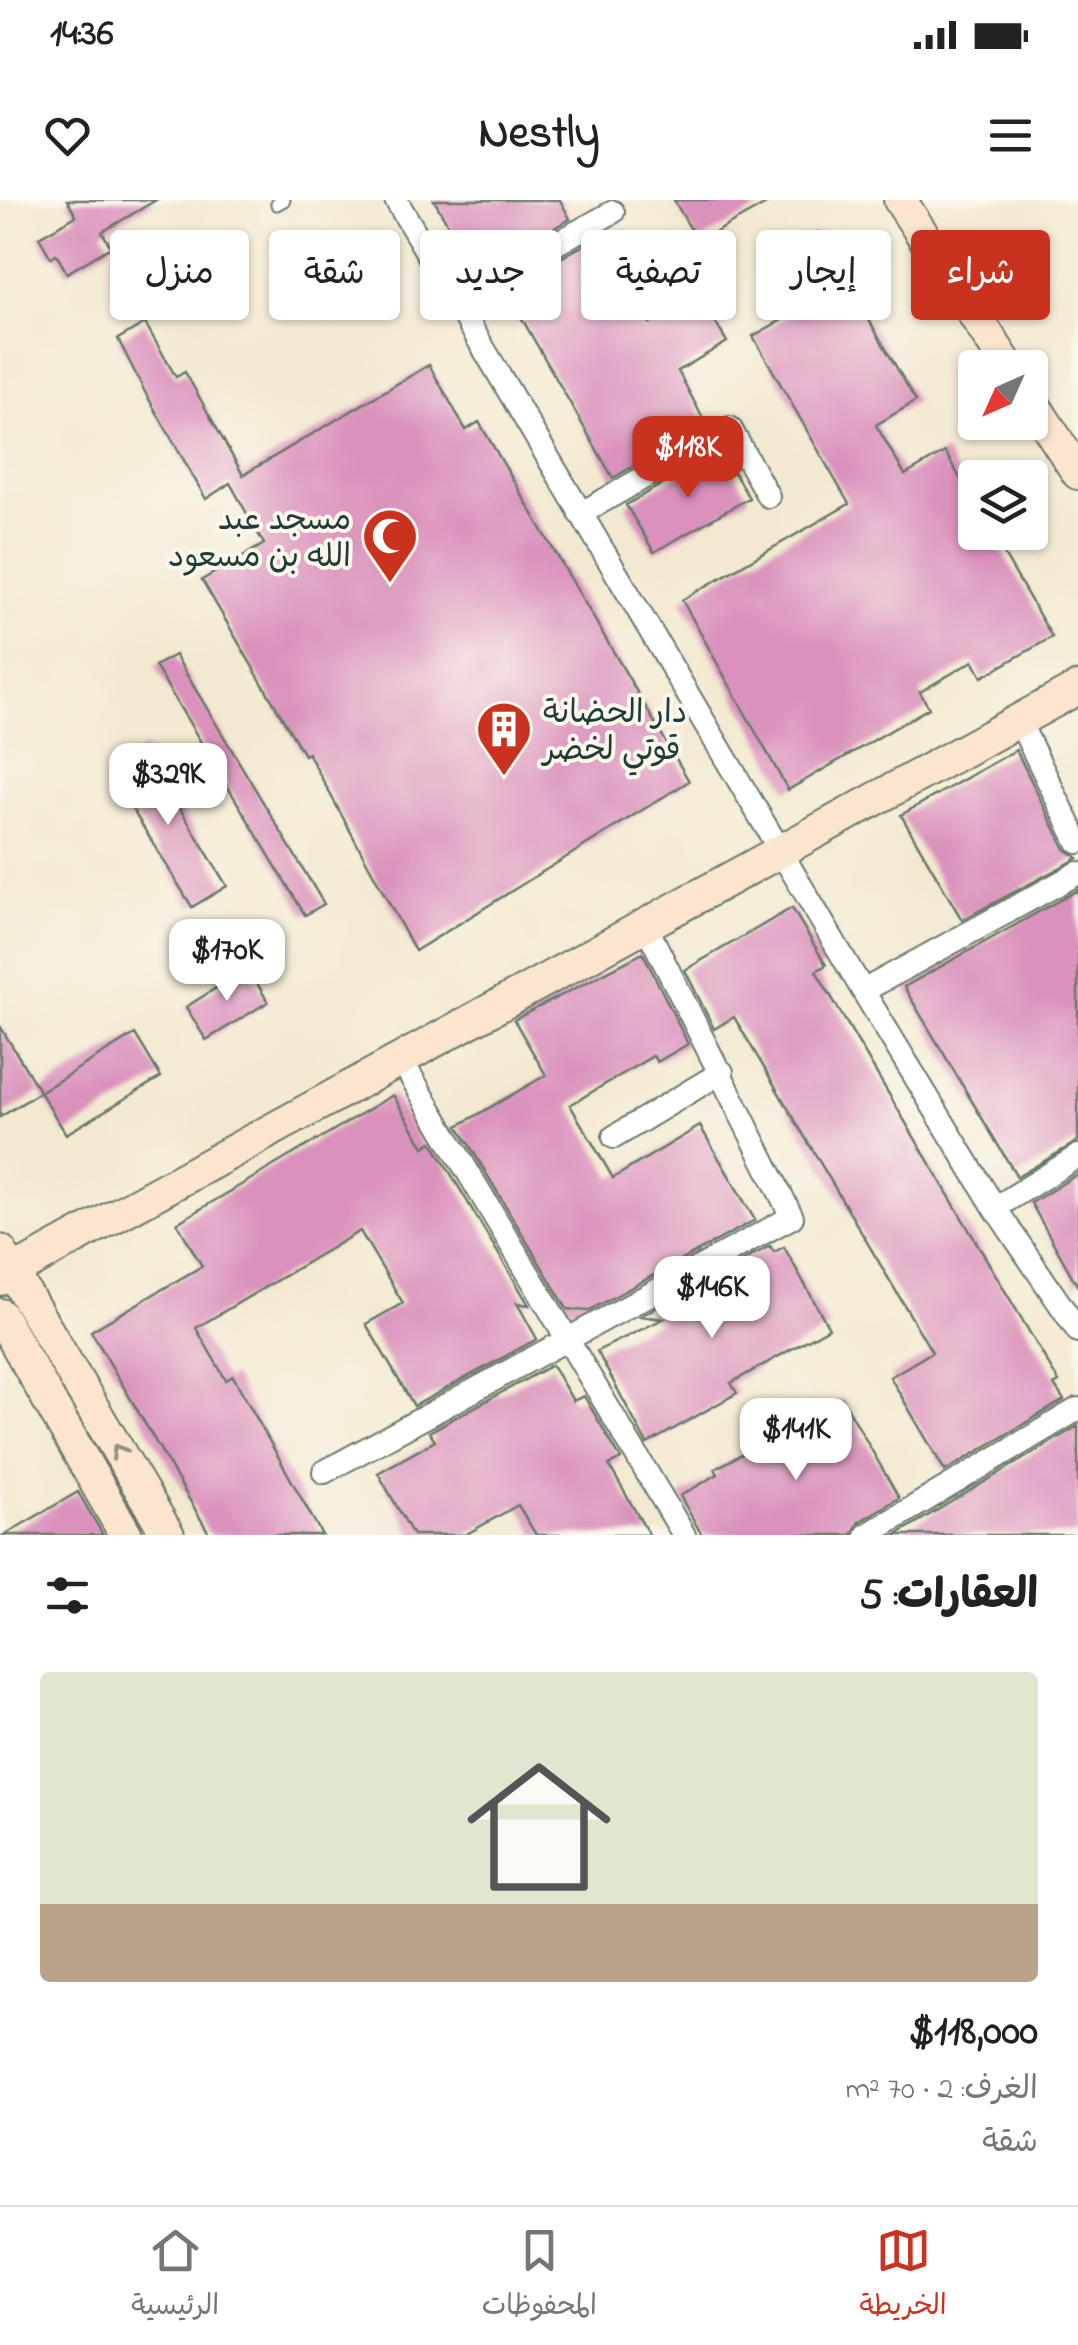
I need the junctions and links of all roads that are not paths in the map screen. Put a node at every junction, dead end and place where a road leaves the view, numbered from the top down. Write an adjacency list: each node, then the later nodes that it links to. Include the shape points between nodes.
1 (396, 200): 4 (street)
2 (900, 200): 7 (main road)
3 (613, 212): 5 (street)
4 (420, 241)
5 (561, 241)
6 (466, 320): 11 (street)
7 (997, 350)
8 (1048, 427): 9 (main road)
9 (1078, 473)
10 (768, 496): 11 (street, via 730,428)
11 (580, 514): 15 (street)
12 (1078, 688): 13 (main road)
13 (1019, 721): 14 (street); 15 (main road)
14 (1078, 842)
15 (781, 852): 17 (main road); 18 (street)
16 (1078, 873): 18 (street)
17 (644, 924): 19 (main road); 20 (street)
18 (863, 990): 23 (street)
19 (400, 1058): 24 (main road); 27 (street)
20 (722, 1072): 21 (street); 27 (street, via 792,1217)
21 (614, 1137)
22 (1078, 1156): 23 (street)
23 (995, 1208): 26 (street)
24 (4, 1267): 32 (main road, one-way to 24)
25 (0, 1315): 31 (main road)
26 (1078, 1331)
27 (570, 1341): 29 (street); 33 (street)
28 (1078, 1409): 30 (street)
29 (324, 1472)
30 (908, 1525): 34 (street)
31 (126, 1535)
32 (168, 1535)
33 (684, 1535)
34 (866, 1535)

